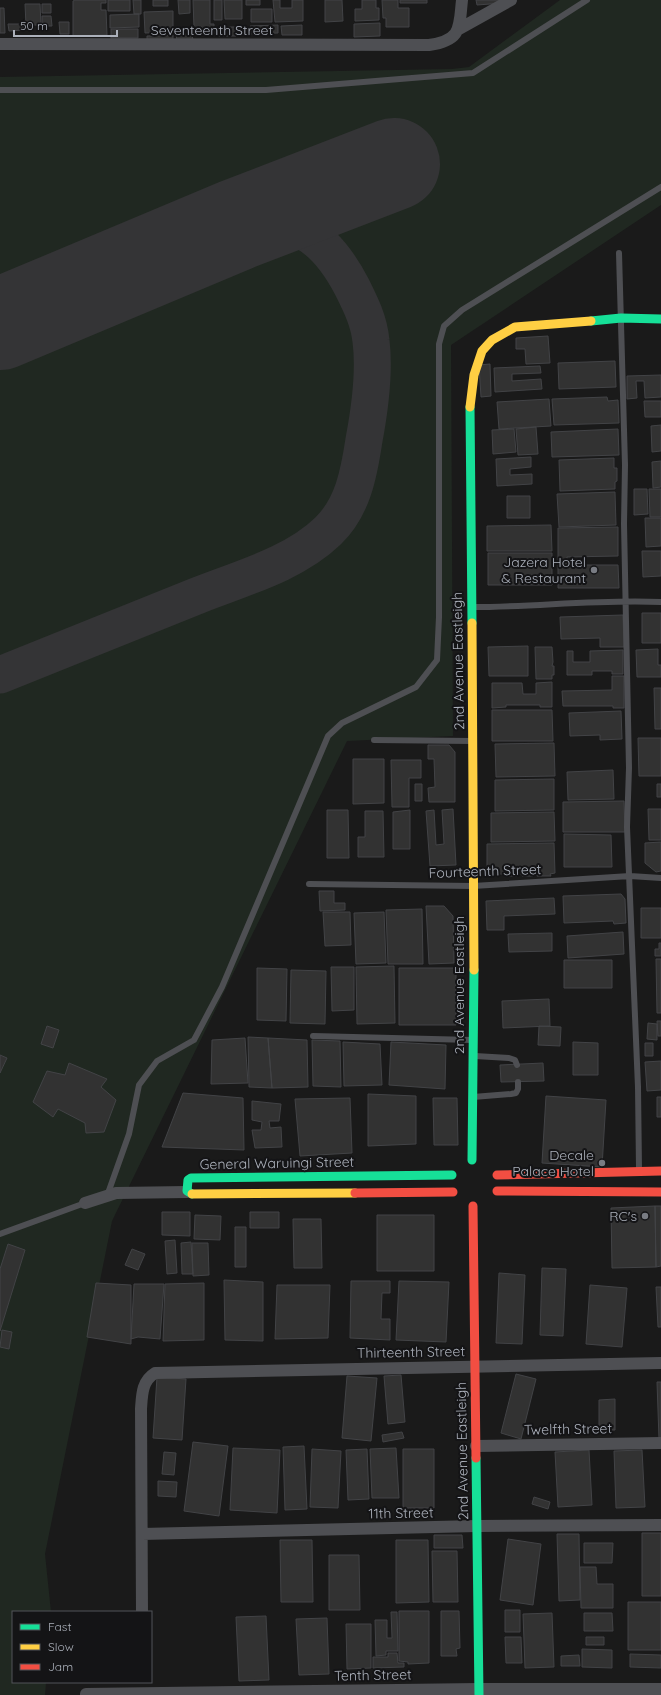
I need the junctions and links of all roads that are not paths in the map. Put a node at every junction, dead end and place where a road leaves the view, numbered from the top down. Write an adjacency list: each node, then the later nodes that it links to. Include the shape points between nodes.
1 (462, 0): 4 (street)
2 (511, 0): 4 (street, Seventeenth Street)
3 (587, 0): 6 (lane, via 473,72 266,90)
4 (459, 29): 5 (street, Seventeenth Street, via 442,43 429,45)
5 (0, 44)
6 (0, 90)
7 (661, 187): 31 (lane, via 462,310 444,326 439,344 437,660 416,687 342,723 328,736 222,987 194,1040 157,1061 139,1085 128,1134)
8 (619, 253): 9 (lane)
9 (620, 318): 10 (street, 2nd Avenue Eastleigh); 11 (lane); 13 (street, 2nd Avenue Eastleigh, via 515,327 492,340 482,352 474,375 470,403)
10 (661, 318)
11 (626, 600): 12 (lane); 13 (lane, via 516,607); 16 (lane, via 629,768 627,827)
12 (661, 602)
13 (471, 607): 15 (street, 2nd Avenue Eastleigh)
14 (374, 740): 15 (lane)
15 (474, 741): 19 (street, 2nd Avenue Eastleigh)
16 (630, 876): 17 (lane, Fourteenth Street); 19 (lane, Fourteenth Street); 27 (lane)
17 (661, 878)
18 (309, 884): 19 (lane, Fourteenth Street)
19 (473, 886): 21 (street, 2nd Avenue Eastleigh)
20 (313, 1036): 21 (lane)
21 (474, 1040): 22 (street, 2nd Avenue Eastleigh)
22 (473, 1056): 23 (lane, via 509,1058); 25 (street, 2nd Avenue Eastleigh)
23 (517, 1064)
24 (518, 1082): 25 (lane, via 516,1093)
25 (473, 1097): 26 (street, 2nd Avenue Eastleigh)
26 (472, 1161)
27 (639, 1171): 28 (street); 30 (street, via 495,1172 498,1183 495,1194)
28 (661, 1171)
29 (187, 1192): 29 (street, General Waruingi Street, via 188,1180 191,1178 454,1173 451,1181 455,1195); 31 (street, via 116,1193)
30 (661, 1192)
31 (107, 1196): 32 (street)
32 (85, 1203): 34 (lane)
33 (473, 1206): 36 (street, 2nd Avenue Eastleigh)
34 (0, 1234)
35 (661, 1363): 36 (street, Thirteenth Street)
36 (475, 1366): 38 (street, 2nd Avenue Eastleigh); 41 (street, Thirteenth Street, via 155,1373 146,1381 141,1399)
37 (661, 1443): 38 (street, Twelfth Street)
38 (476, 1446): 40 (street, 2nd Avenue Eastleigh)
39 (661, 1525): 40 (street, 11th Street)
40 (477, 1526): 41 (street, 11th Street); 45 (street, 2nd Avenue Eastleigh)
41 (142, 1534): 42 (street)
42 (142, 1611)
43 (661, 1689): 45 (street, Tenth Street)
44 (143, 1690): 45 (street, Tenth Street); 46 (street, Tenth Street)
45 (479, 1692)
46 (86, 1694)

